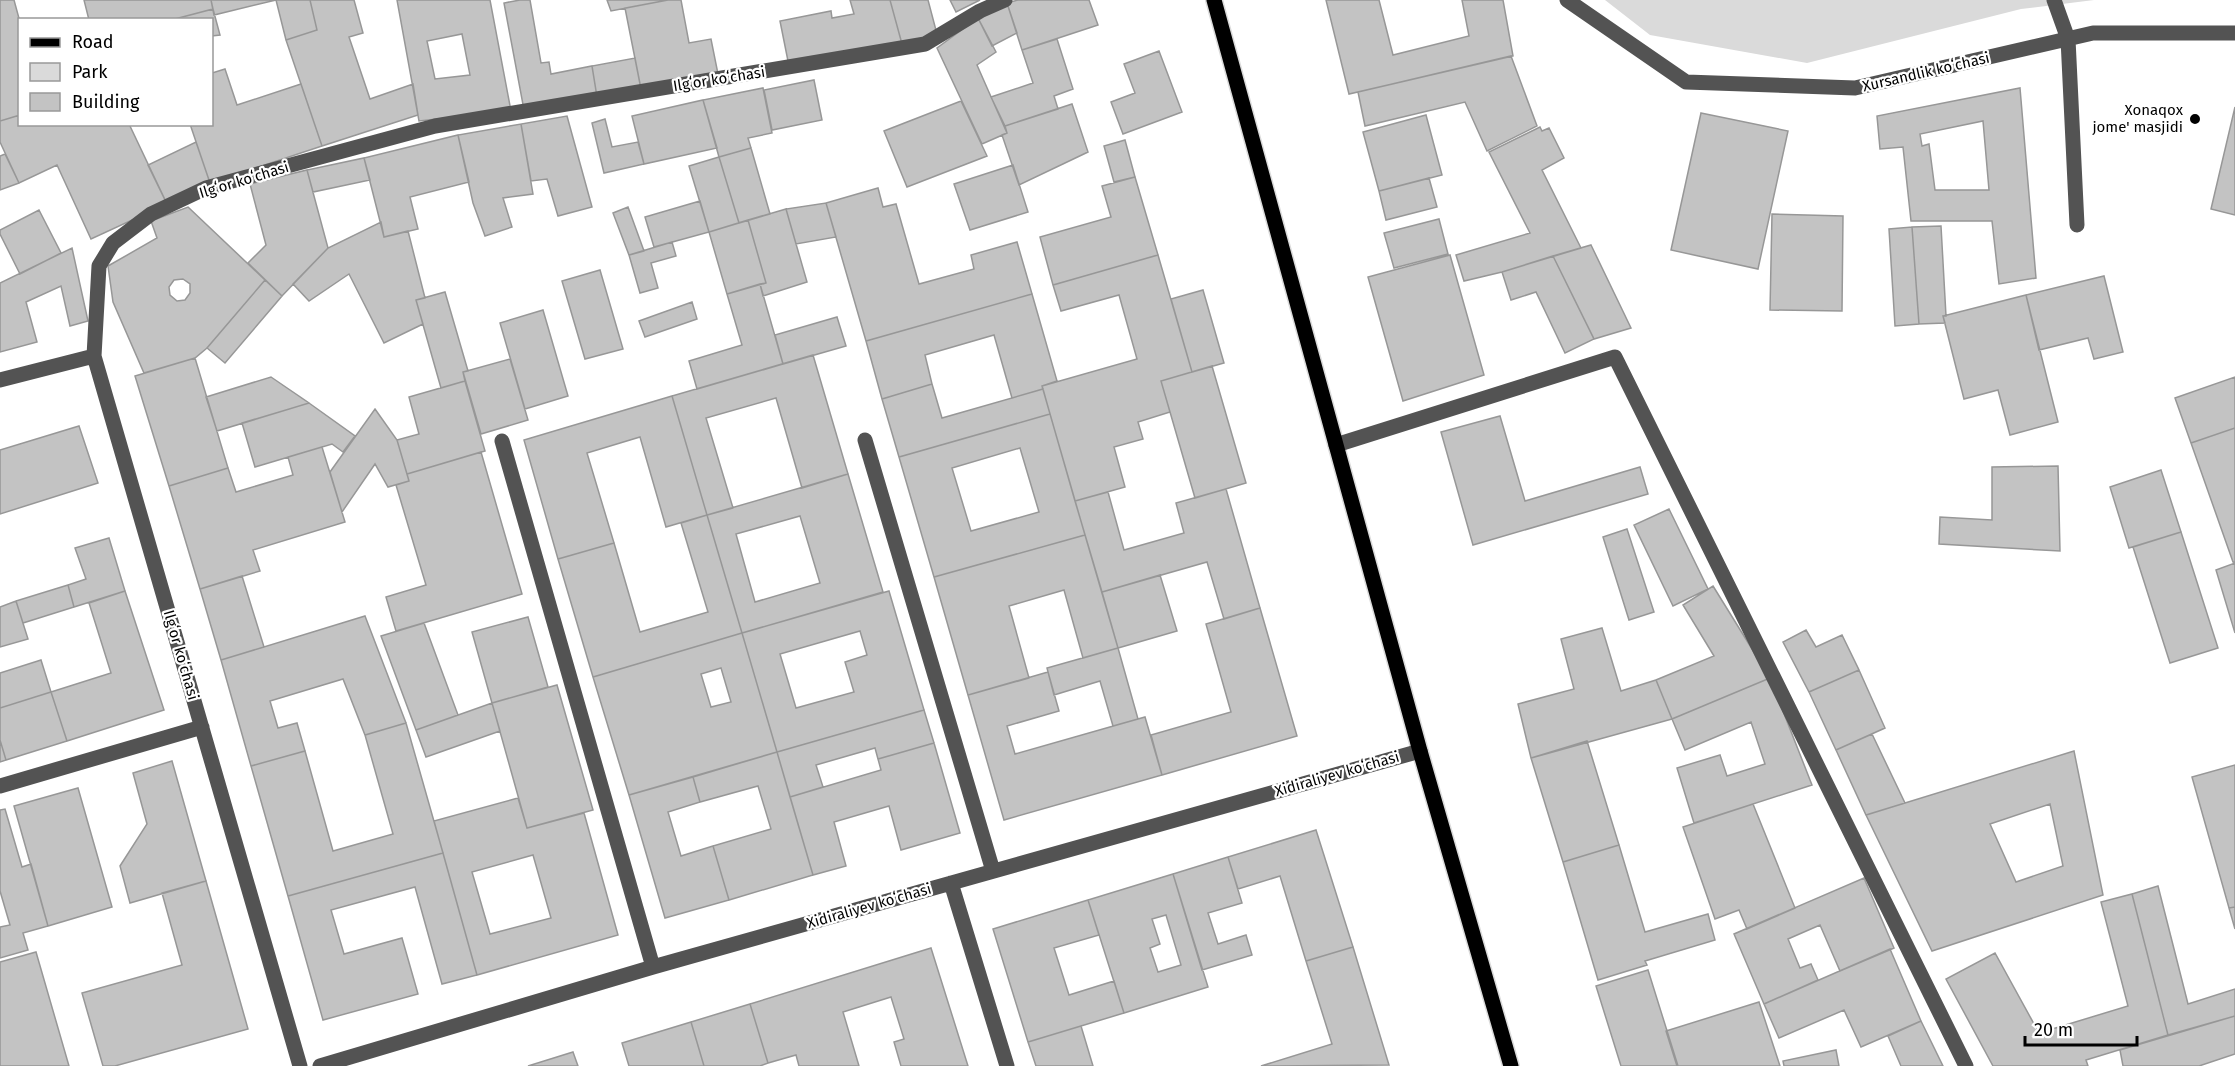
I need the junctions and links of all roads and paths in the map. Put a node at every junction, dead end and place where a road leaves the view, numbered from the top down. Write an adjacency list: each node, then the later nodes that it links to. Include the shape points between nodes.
1 (1005, 0): 8 (street, Ilgʻor koʻchasi, via 925,44 435,126 206,188 151,214 113,243 99,266)
2 (1214, 0): 12 (main road)
3 (1567, 0): 6 (street, Xursandlik koʻchasi, via 1686,82 1855,88)
4 (2054, 0): 6 (street)
5 (2235, 33): 6 (street, Xursandlik koʻchasi, via 2093,33)
6 (2068, 39): 7 (street)
7 (2077, 225)
8 (94, 356): 9 (street); 13 (street, Ilgʻor koʻchasi)
9 (0, 380)
10 (865, 440): 16 (street)
11 (502, 441): 18 (street)
12 (1336, 445): 14 (main road); 23 (street, via 1615,357)
13 (202, 727): 15 (street); 19 (street, Ilgʻor koʻchasi)
14 (1420, 751): 16 (street, Xidiraliyev koʻchasi); 22 (main road)
15 (0, 786)
16 (993, 871): 17 (street, Xidiraliyev koʻchasi)
17 (951, 883): 18 (street, Xidiraliyev koʻchasi); 21 (street)
18 (653, 967): 20 (street, Xidiraliyev koʻchasi)
19 (300, 1066)
20 (320, 1066)
21 (1007, 1066)
22 (1511, 1066)
23 (1966, 1066)

